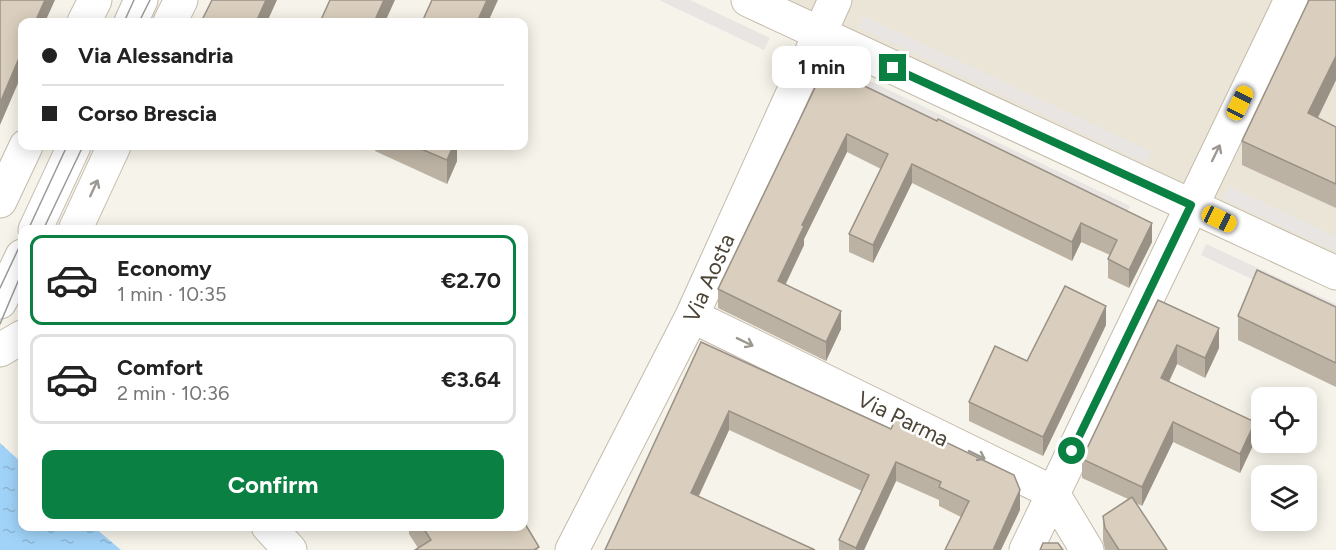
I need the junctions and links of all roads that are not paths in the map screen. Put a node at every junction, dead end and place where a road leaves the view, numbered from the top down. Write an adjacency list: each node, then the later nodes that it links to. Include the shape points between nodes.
1 (95, 0): 7 (street)
2 (141, 0): 8 (street)
3 (181, 0): 9 (street)
4 (748, 0): 10 (street)
5 (835, 0): 10 (street, Via Aosta)
6 (1291, 0): 15 (street, one-way to 6)
7 (86, 18)
8 (133, 18)
9 (172, 18)
10 (819, 33): 15 (street); 21 (street, Via Aosta)
11 (24, 150): 14 (street)
12 (72, 150): 16 (street)
13 (112, 150): 17 (street, one-way to 13)
14 (0, 201)
15 (1191, 205): 19 (street); 26 (street)
16 (37, 225)
17 (77, 225)
18 (18, 264): 20 (street)
19 (1336, 273)
20 (0, 302)
21 (692, 316): 26 (street, Via Parma, one-way to 26); 29 (street, Via Aosta)
22 (0, 321): 23 (street)
23 (18, 329)
24 (18, 339): 25 (street)
25 (0, 350)
26 (1052, 492): 30 (street); 31 (street)
27 (273, 531): 28 (street)
28 (290, 550)
29 (572, 550)
30 (1026, 550)
31 (1087, 550)

